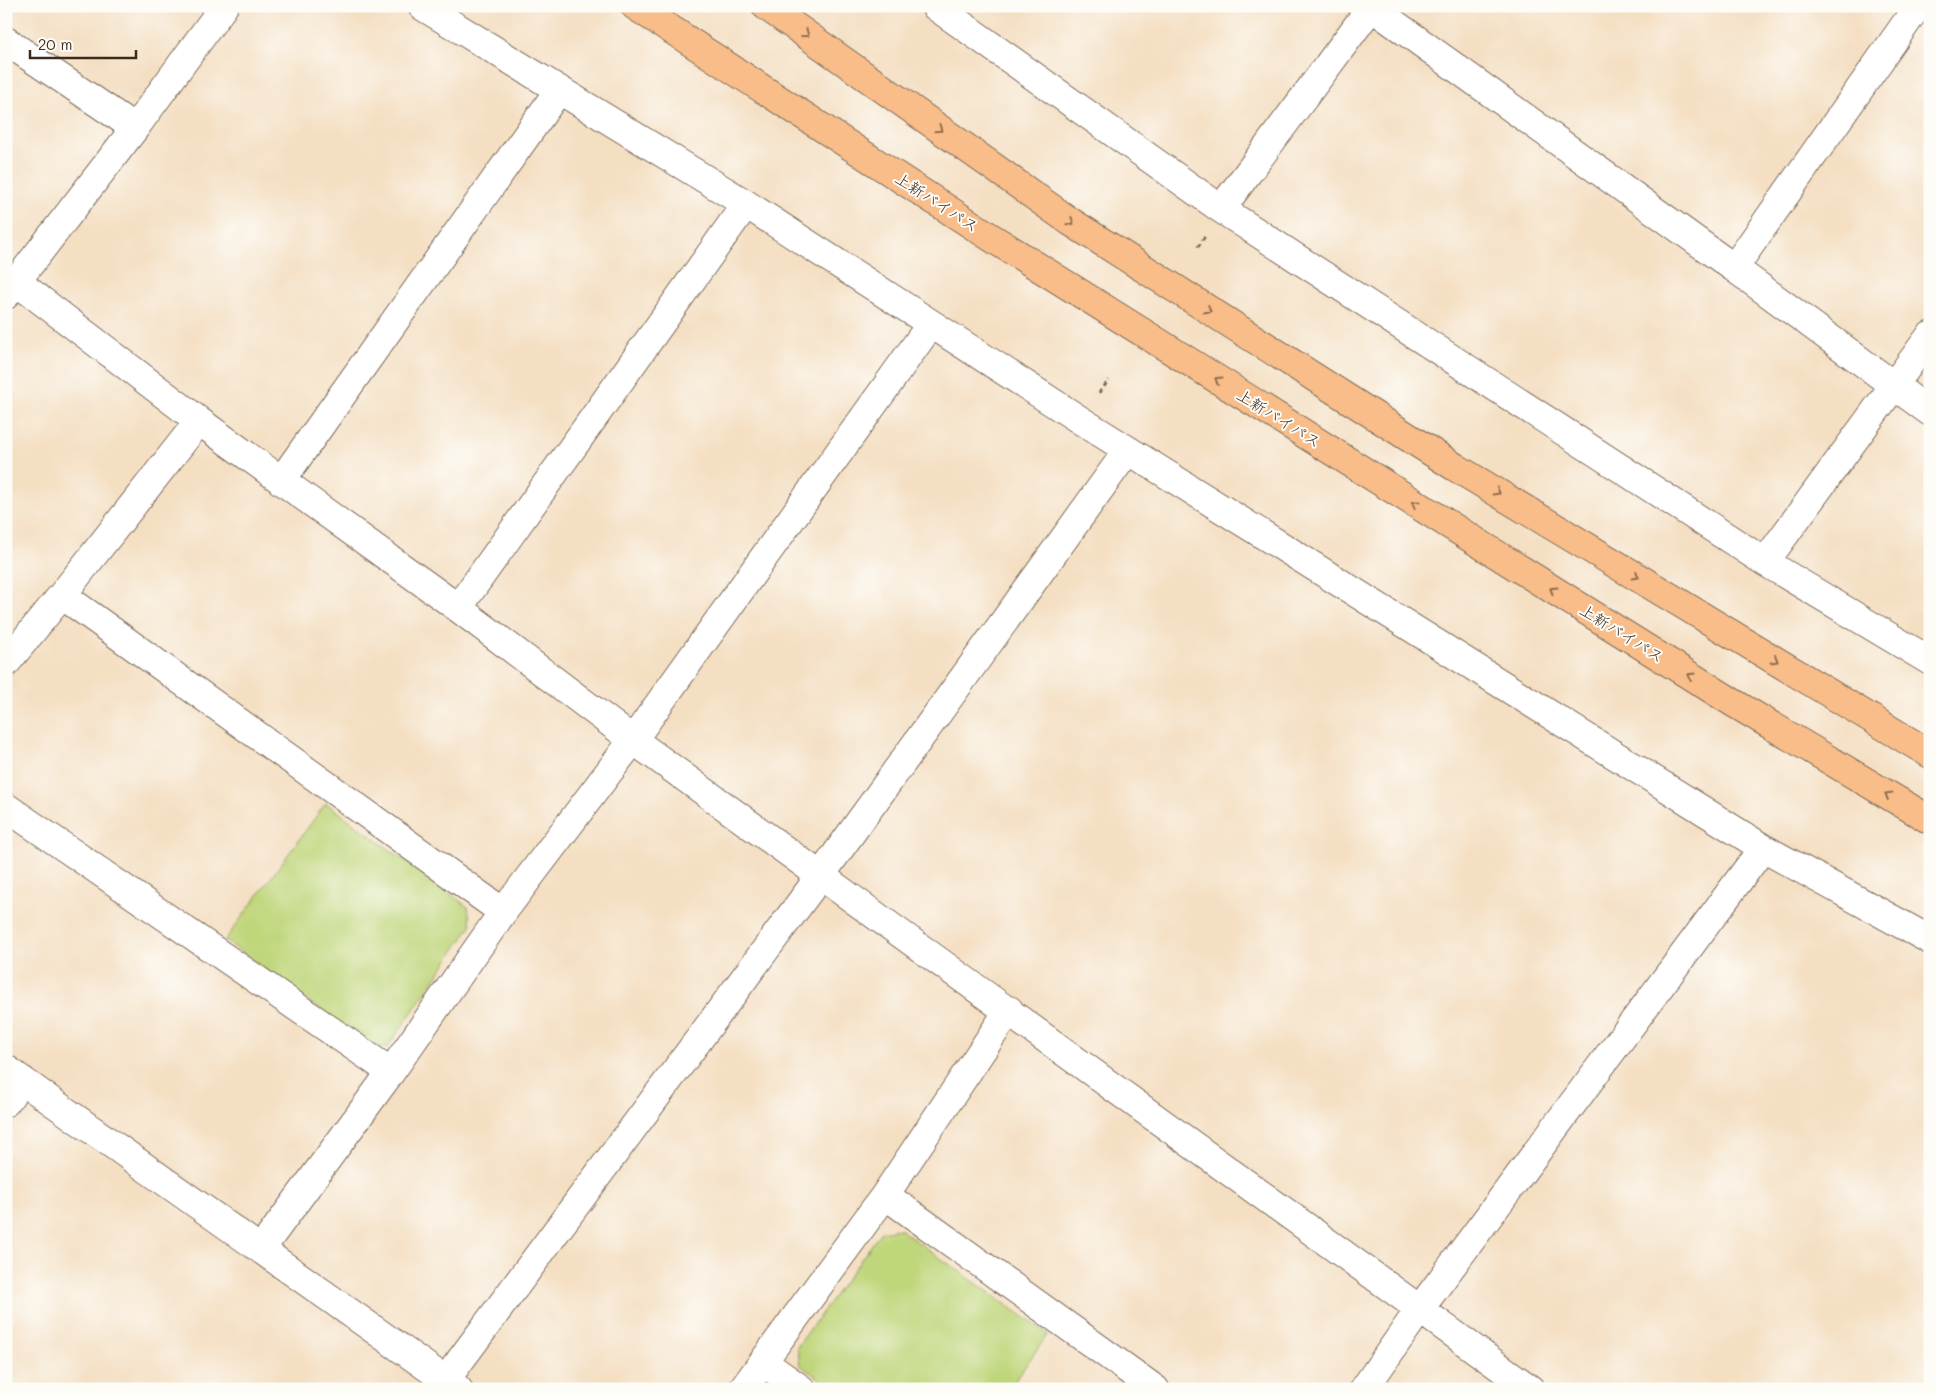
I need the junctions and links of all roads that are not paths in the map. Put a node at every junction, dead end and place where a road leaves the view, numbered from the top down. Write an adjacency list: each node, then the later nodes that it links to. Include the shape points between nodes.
1 (224, 6): 10 (street)
2 (422, 6): 9 (street)
3 (635, 6): 30 (highway, 上新バイパス, one-way to 3, via 1732,702 992,238)
4 (766, 6): 28 (highway, one-way to 28, via 1071,222 1455,467)
5 (1918, 6): 13 (street)
6 (1371, 7): 12 (street); 13 (street)
7 (940, 8): 12 (street)
8 (6, 41): 10 (street)
9 (560, 90): 11 (street); 21 (street)
10 (136, 128): 14 (street)
11 (746, 204): 15 (street); 24 (street)
12 (1221, 209): 22 (street)
13 (1734, 268): 17 (street)
14 (12, 288): 19 (street)
15 (931, 324): 20 (street); 27 (street)
16 (1930, 336): 17 (street)
17 (1895, 386): 18 (street); 22 (street)
18 (1930, 412)
19 (199, 421): 21 (street); 23 (street)
20 (1128, 450): 31 (street); 32 (street)
21 (281, 481): 24 (street)
22 (1765, 562): 25 (street)
23 (62, 595): 26 (street); 33 (street)
24 (458, 608): 27 (street)
25 (1930, 660)
26 (6, 663)
27 (633, 740): 32 (street); 33 (street)
28 (1930, 754)
29 (6, 807): 36 (street)
30 (1930, 820)
31 (1763, 848): 34 (street); 41 (street)
32 (821, 875): 35 (street); 43 (street)
33 (503, 912): 36 (street)
34 (1930, 940)
35 (1009, 1010): 39 (street); 41 (street)
36 (391, 1072): 40 (street)
37 (14, 1075): 38 (street); 40 (street)
38 (6, 1102)
39 (885, 1195): 42 (street); 46 (street)
40 (261, 1248): 43 (street)
41 (1419, 1310): 47 (street); 48 (street)
42 (763, 1362): 44 (street); 45 (street)
43 (448, 1386)
44 (743, 1389)
45 (801, 1389)
46 (1155, 1389)
47 (1364, 1389)
48 (1530, 1389)

